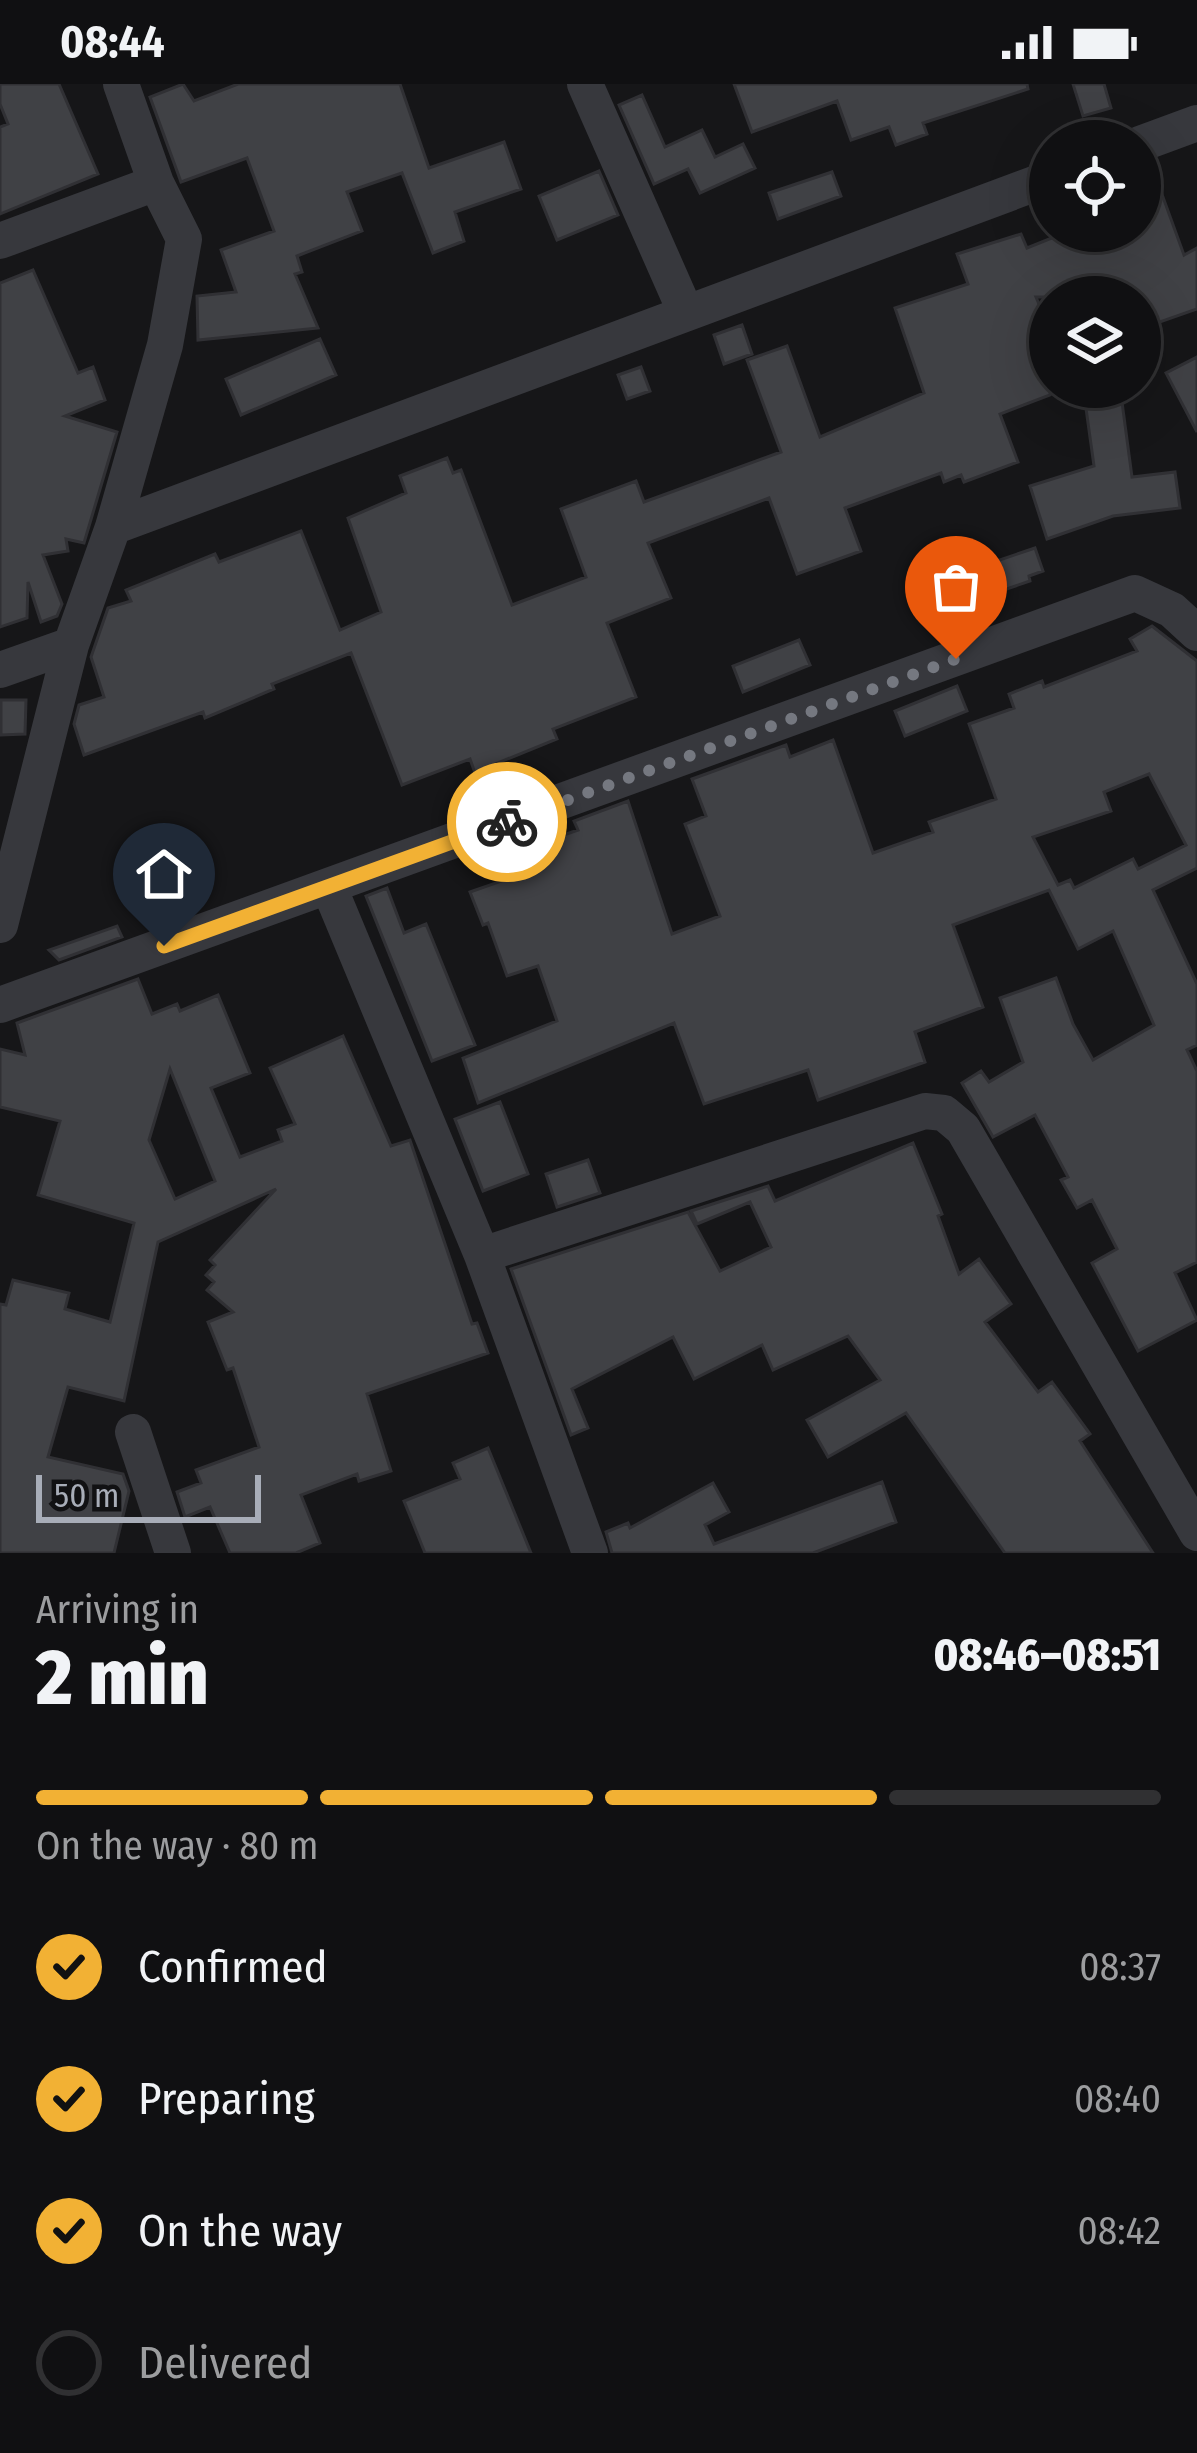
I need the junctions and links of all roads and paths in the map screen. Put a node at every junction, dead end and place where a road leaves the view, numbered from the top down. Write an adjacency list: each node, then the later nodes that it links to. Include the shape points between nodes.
1 (121, 84): 5 (street)
2 (585, 84): 8 (street)
3 (1197, 123): 4 (street)
4 (1161, 136)
5 (156, 183): 7 (street); 9 (street, via 184,239 165,345)
6 (1029, 186): 8 (street)
7 (0, 241)
8 (686, 313): 9 (street)
9 (113, 527): 11 (street)
10 (1197, 633): 13 (street, via 1136,593)
11 (71, 645): 12 (street); 14 (street)
12 (0, 670)
13 (329, 887): 15 (street); 16 (street)
14 (0, 925)
15 (0, 1005)
16 (482, 1255): 18 (street, via 926,1111 944,1113 963,1129); 20 (street)
17 (133, 1432): 19 (street)
18 (1197, 1533)
19 (173, 1553)
20 (590, 1553)

